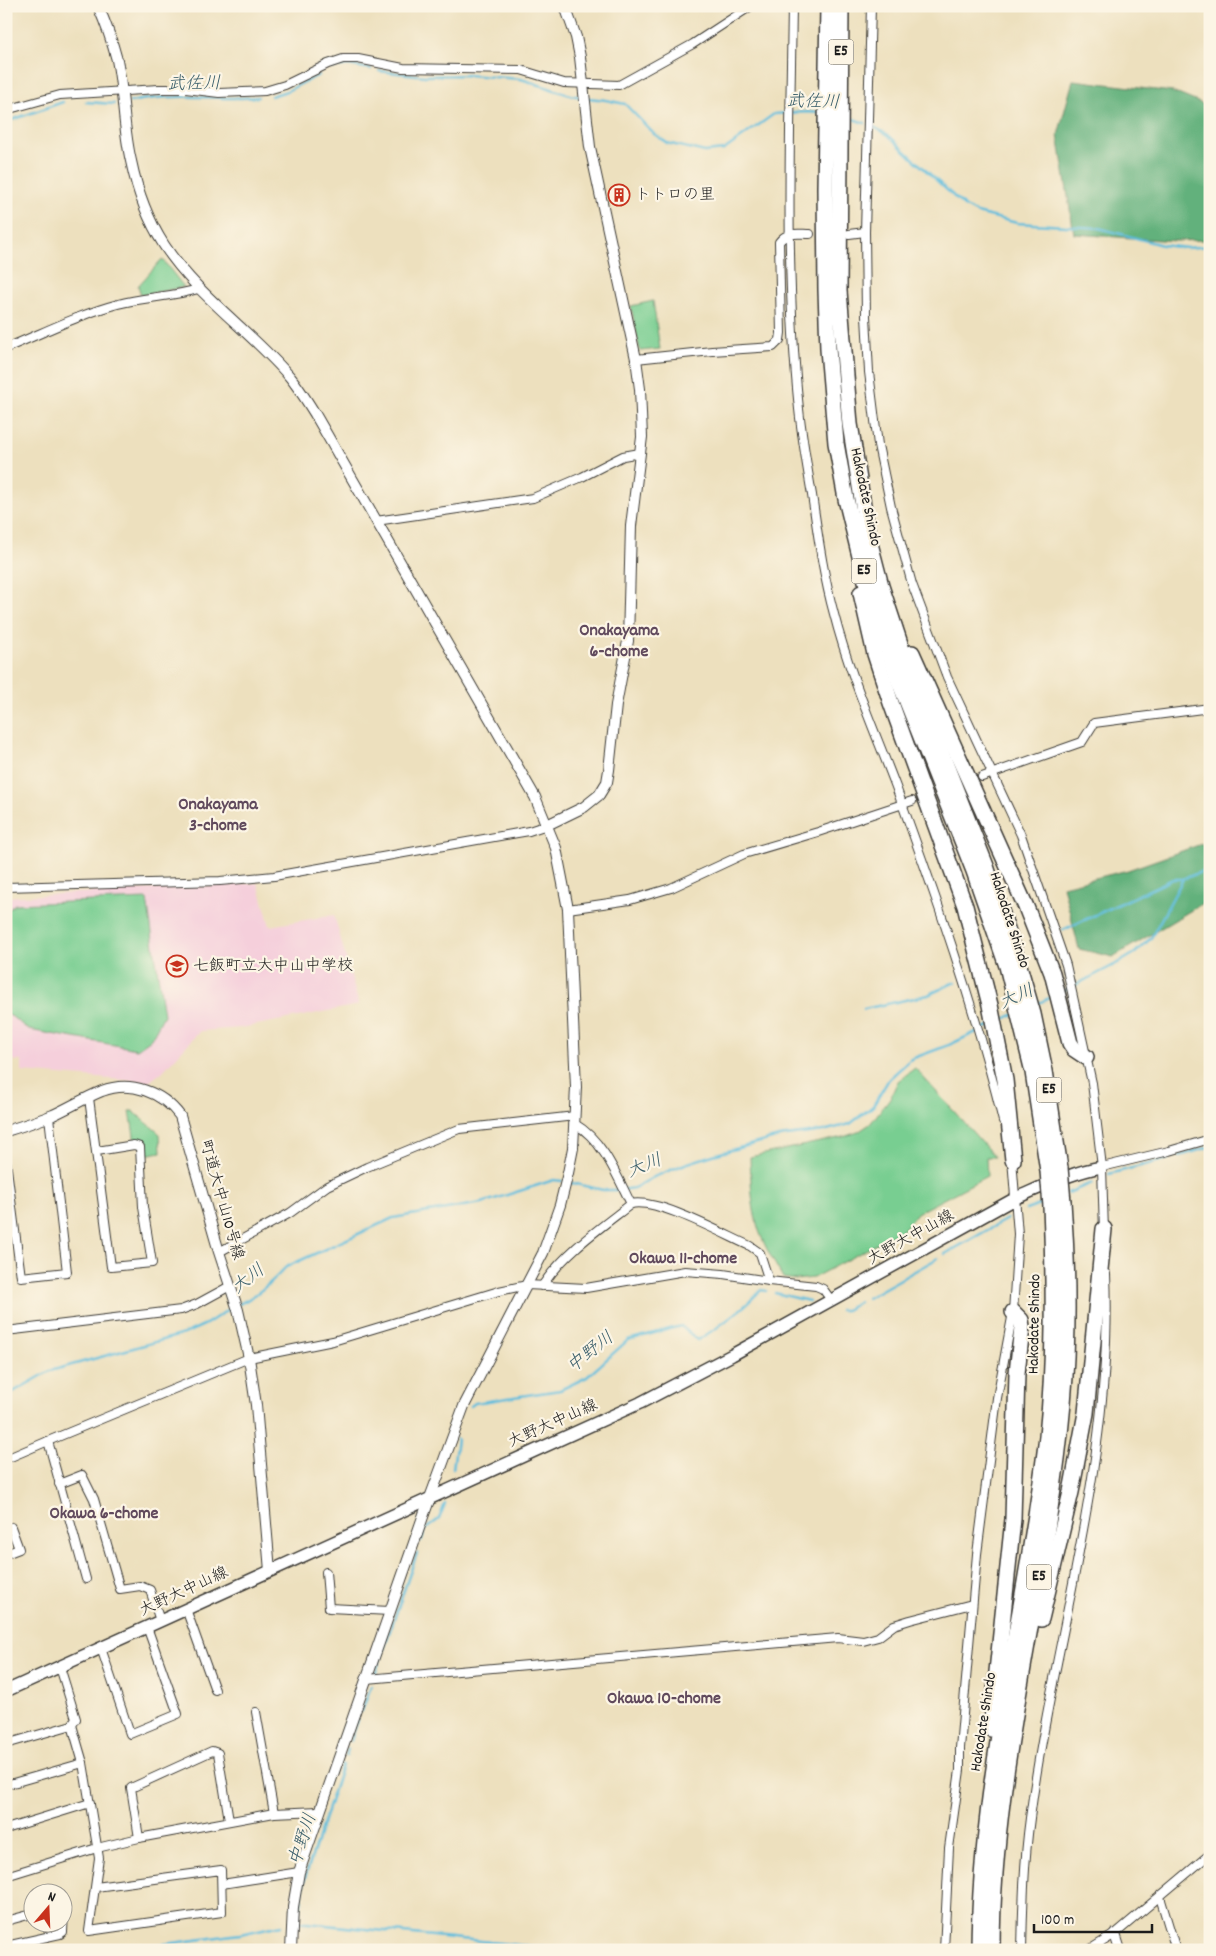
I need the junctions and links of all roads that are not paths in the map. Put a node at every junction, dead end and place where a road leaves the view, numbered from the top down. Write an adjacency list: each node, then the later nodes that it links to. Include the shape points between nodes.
1 (98, 6): 9 (street, via 117,61)
2 (565, 6): 8 (street, via 576,37)
3 (751, 6): 8 (street, via 692,44 618,85)
4 (792, 6): 14 (street)
5 (828, 6): 10 (highway, Hakodate Shindo / E5)
6 (842, 6): 10 (highway, Hakodate Shindo / E5)
7 (871, 6): 13 (street)
8 (582, 88): 9 (street, via 521,70 403,68 343,59 265,91); 19 (street, via 604,220)
9 (122, 91): 11 (street, via 60,95); 17 (street, via 130,161 143,203 164,245)
10 (833, 97): 12 (highway, Hakodate Shindo / E5)
11 (6, 110)
12 (833, 127): 20 (highway, Hakodate Shindo / E5, via 826,290); 23 (highway, Hakodate Shindo / E5, via 839,291 850,424)
13 (865, 232): 16 (street); 25 (street, via 869,372 890,507 931,637)
14 (791, 233): 15 (street); 19 (street, via 779,242 781,333 777,344 773,347); 28 (street, via 799,409 821,558 856,687)
15 (810, 234)
16 (849, 234)
17 (198, 289): 18 (street, via 109,307); 22 (street, via 291,378)
18 (6, 348)
19 (636, 359): 21 (street, via 640,389)
20 (836, 443): 32 (highway, Hakodate Shindo / E5, via 868,589 899,681 996,935); 33 (highway, via 852,557 876,654 965,906 990,1006)
21 (640, 453): 22 (street, via 623,456 533,498); 29 (street, via 631,526 628,641 607,782 599,795 584,807)
22 (376, 522): 29 (street, via 535,796)
23 (868, 536): 32 (highway, Hakodate Shindo / E5, via 911,677 986,866); 34 (highway, via 913,655 1026,907 1052,973 1070,1043)
24 (1210, 708): 25 (street, via 1094,722 1082,742)
25 (993, 774): 26 (street); 34 (street, via 1021,836 1066,965)
26 (982, 777)
27 (912, 801): 28 (street)
28 (902, 805): 31 (street, via 744,854 671,888 630,900); 33 (street, via 974,1014)
29 (547, 825): 30 (street, via 529,831 274,876 220,881); 31 (street, via 556,848)
30 (6, 888)
31 (568, 909): 37 (street, via 574,997)
32 (1020, 989): 46 (highway, Hakodate Shindo / E5, bridge, via 1027,1016 1033,1072 1054,1170)
33 (988, 1035): 41 (highway, via 1005,1080)
34 (1086, 1057): 43 (street)
35 (89, 1098): 36 (street, 町道大中山10号線); 40 (street); 48 (street, 町道大中山10号線, via 119,1087 140,1088 160,1097 176,1110 188,1138)
36 (49, 1117): 38 (street, 町道大中山10号線); 42 (street, via 67,1272 21,1277)
37 (575, 1120): 45 (street, via 595,1140); 48 (street, via 459,1129 327,1186 290,1213); 50 (street, via 568,1173 554,1225)
38 (6, 1131)
39 (1210, 1139): 43 (street)
40 (97, 1151): 40 (street, via 111,1267 152,1263 143,1207 140,1147 134,1145)
41 (1012, 1160): 44 (street)
42 (6, 1161)
43 (1102, 1167): 44 (main road, 大野大中山線, via 1054,1181); 47 (street)
44 (1016, 1198): 53 (main road, 大野大中山線); 54 (street, via 1018,1234)
45 (631, 1204): 49 (street, via 652,1204 750,1246 760,1253); 51 (street, via 577,1247)
46 (1057, 1204): 79 (highway, Hakodate Shindo / E5, via 1067,1298 1063,1404 1046,1534); 94 (highway, Hakodate Shindo / E5, via 1049,1411 990,1795)
47 (1104, 1229): 79 (highway, via 1086,1413 1071,1492); 105 (street, via 1107,1306 1099,1425 1030,1818)
48 (219, 1252): 52 (street, 町道大中山10号線)
49 (769, 1281): 51 (street, via 685,1271 586,1288); 53 (street, via 816,1286 823,1289)
50 (527, 1285): 51 (street); 56 (street, via 333,1341); 60 (street, via 464,1406)
51 (542, 1286)
52 (232, 1290): 55 (street, via 181,1310); 56 (street, 町道大中山10号線)
53 (831, 1300): 60 (main road, 大野大中山線, via 640,1403)
54 (1013, 1312): 66 (street, via 997,1398); 94 (highway, via 1021,1320 1022,1327 1017,1372 1013,1518 989,1750)
55 (6, 1331)
56 (250, 1358): 57 (street); 63 (street, 町道大中山10号線)
57 (48, 1441): 58 (street); 59 (street)
58 (6, 1460)
59 (59, 1484): 65 (street); 69 (street, via 82,1475 94,1498 120,1590 140,1586 150,1590)
60 (430, 1498): 63 (main road, 大野大中山線); 68 (street)
61 (6, 1529): 62 (street, via 11,1527 19,1549)
62 (6, 1554)
63 (270, 1571): 67 (main road, 大野大中山線)
64 (326, 1572): 68 (street, via 329,1608)
65 (86, 1579)
66 (972, 1604): 73 (street, via 910,1620 863,1641 838,1638); 102 (street, via 960,1770 949,1848)
67 (186, 1609): 69 (main road, 大野大中山線); 74 (street)
68 (390, 1611): 73 (street)
69 (160, 1621): 70 (main road, 大野大中山線)
70 (147, 1627): 71 (main road, 大野大中山線); 71 (street, via 178,1714 130,1734)
71 (101, 1648): 72 (main road, 大野大中山線)
72 (60, 1667): 75 (main road, 大野大中山線); 77 (street, via 76,1718)
73 (367, 1679): 83 (street)
74 (215, 1690)
75 (6, 1691)
76 (256, 1712): 84 (street)
77 (72, 1725): 78 (street); 80 (street)
78 (6, 1744)
79 (1009, 1758): 104 (highway, Hakodate Shindo / E5, via 998,1840)
80 (83, 1763): 81 (street); 82 (street)
81 (6, 1785)
82 (90, 1803): 86 (street); 88 (street)
83 (319, 1811): 84 (street); 90 (street)
84 (274, 1812): 85 (street)
85 (229, 1820): 87 (street); 87 (street, via 218,1753 212,1751 131,1788)
86 (6, 1829)
87 (139, 1838): 88 (street)
88 (97, 1848): 91 (street); 93 (street)
89 (1210, 1854): 95 (street)
90 (299, 1872): 92 (street); 101 (street)
91 (6, 1876)
92 (222, 1884): 93 (street, via 221,1870); 93 (street, via 222,1912 89,1931)
93 (96, 1887)
94 (981, 1893): 103 (highway, Hakodate Shindo / E5)
95 (1160, 1897): 99 (street); 108 (street)
96 (22, 1917): 97 (street)
97 (6, 1921)
98 (60, 1934): 100 (street)
99 (1115, 1934): 106 (street); 107 (street)
100 (6, 1946)
101 (291, 1950)
102 (944, 1950)
103 (979, 1950)
104 (992, 1950)
105 (1022, 1950)
106 (1088, 1950)
107 (1120, 1950)
108 (1176, 1950)

